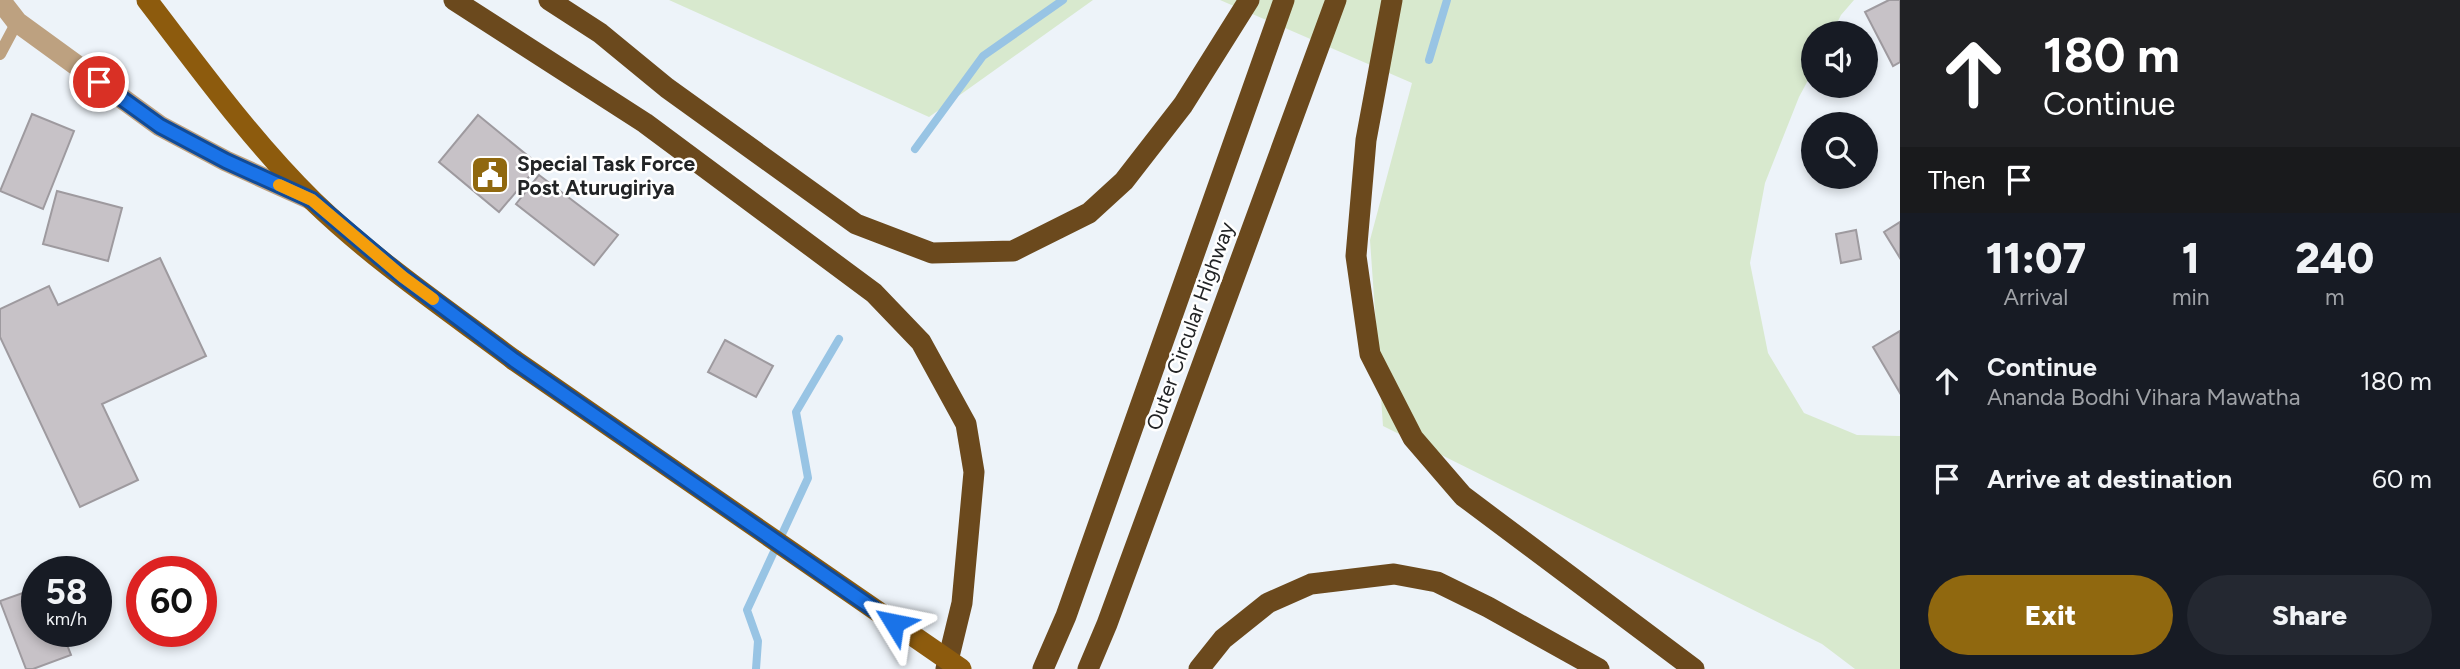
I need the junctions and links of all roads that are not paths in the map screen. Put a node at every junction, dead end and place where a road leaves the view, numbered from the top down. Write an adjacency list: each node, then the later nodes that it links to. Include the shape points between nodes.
1 (0, 0): 9 (street)
2 (146, 0): 11 (main road, via 260,145)
3 (454, 0): 12 (highway, via 645,123 874,293 921,342 966,425 974,472 962,603)
4 (548, 0): 5 (highway, via 600,33 667,88 856,224 932,253 1013,251 1089,213 1124,181 1182,105)
5 (1249, 0)
6 (1284, 0): 14 (highway, Outer Circular Highway)
7 (1336, 0): 15 (highway, Outer Circular Highway)
8 (1392, 0): 18 (highway, via 1366,140 1356,256 1370,354 1413,438 1463,496)
9 (17, 22): 10 (lane); 11 (street, via 160,126)
10 (0, 54)
11 (312, 200): 13 (main road, bridge, via 403,277 514,360)
12 (946, 669)
13 (961, 669)
14 (1043, 669)
15 (1088, 669)
16 (1199, 669): 17 (highway, via 1223,639 1268,603 1311,584 1394,574 1437,582)
17 (1599, 669)
18 (1695, 669)

